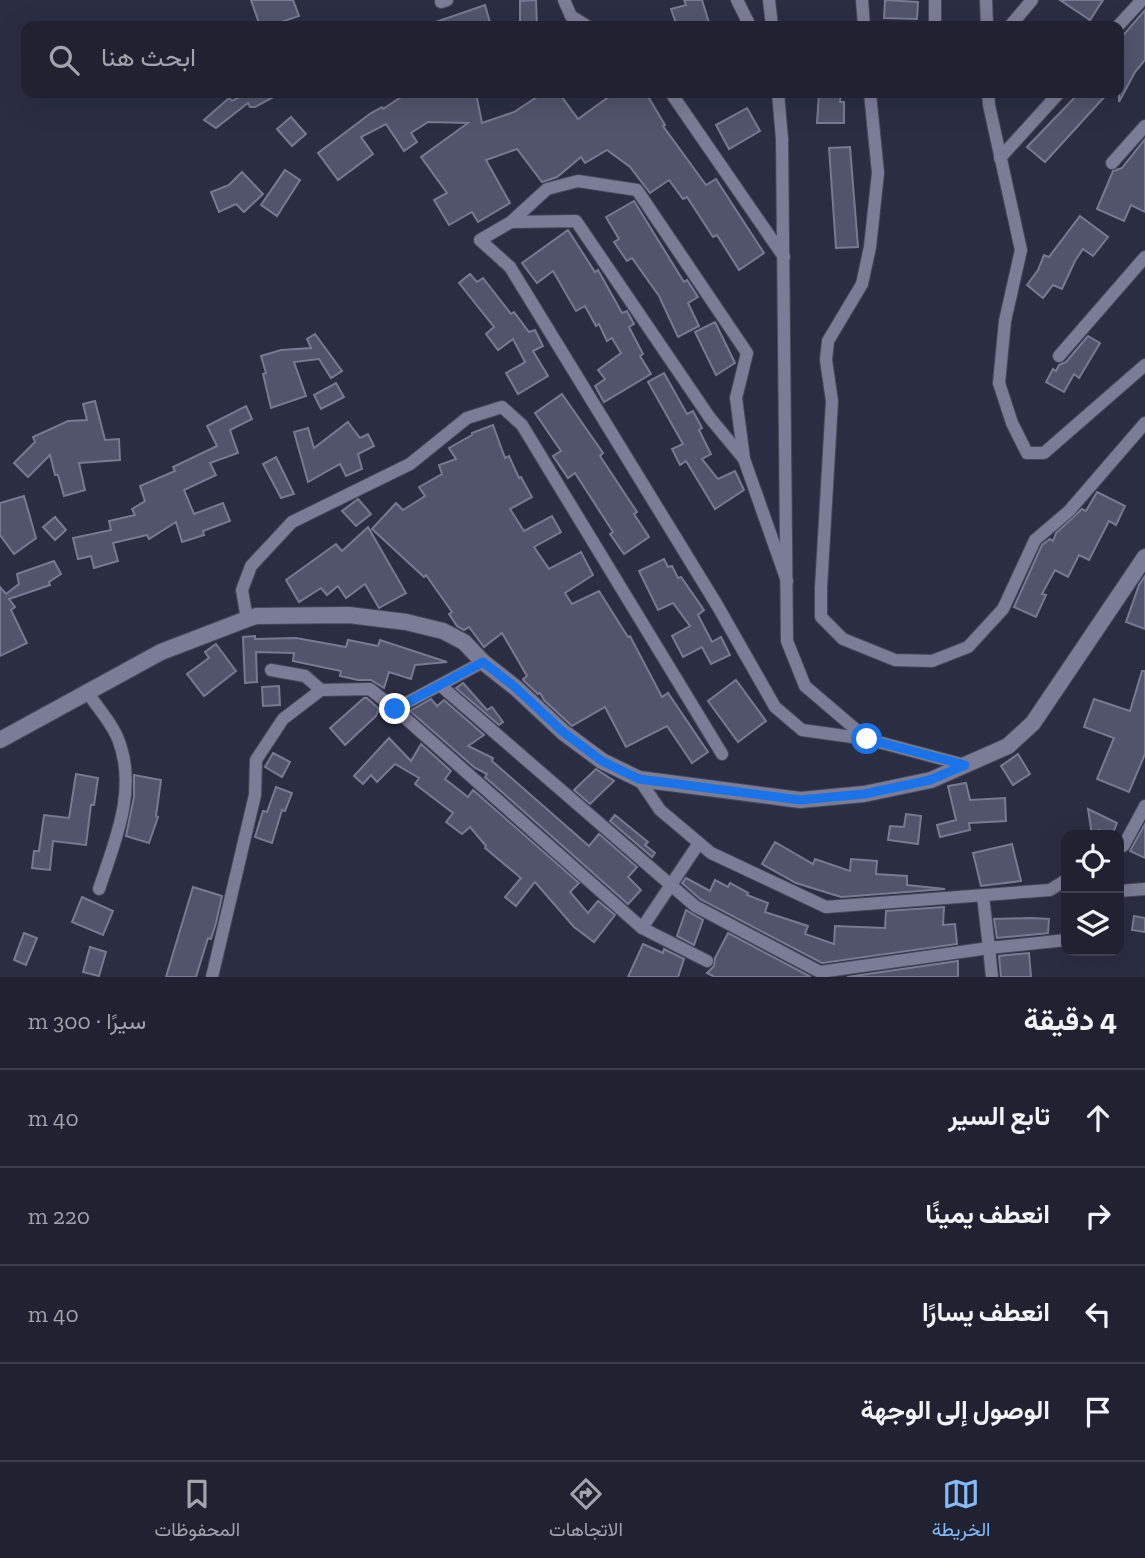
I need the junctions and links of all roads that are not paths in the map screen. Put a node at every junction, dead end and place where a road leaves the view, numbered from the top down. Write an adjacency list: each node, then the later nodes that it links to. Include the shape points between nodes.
1 (564, 0): 9 (street, via 571,16)
2 (737, 0): 10 (street)
3 (769, 0): 11 (street)
4 (862, 0): 12 (street)
5 (935, 0): 13 (street)
6 (986, 0): 14 (street)
7 (1032, 0): 15 (street)
8 (1142, 0): 16 (street)
9 (579, 21)
10 (748, 21)
11 (771, 21)
12 (864, 21)
13 (935, 21)
14 (987, 21)
15 (1014, 21)
16 (1123, 21)
17 (674, 98): 27 (street)
18 (778, 98): 27 (street)
19 (870, 98): 30 (street, via 878,173 870,247 862,284 828,341 826,360 832,401 821,617 843,639 895,660 932,662 968,647 1003,609 1035,540 1069,512)
20 (988, 98): 23 (street)
21 (1054, 98): 23 (street)
22 (1145, 126): 24 (street)
23 (1000, 158): 29 (street, via 1021,250 1005,321 999,383 1027,453 1044,453)
24 (1112, 163)
25 (511, 222): 31 (street, via 576,221 710,418); 31 (street, via 547,189 578,181 638,190 747,353 736,398); 41 (street, via 480,240 510,267 775,707 802,730)
26 (1145, 257): 28 (street)
27 (784, 258): 33 (street)
28 (1059, 356)
29 (1145, 365)
30 (1145, 424)
31 (744, 459): 33 (street)
32 (1145, 557): 44 (street, via 1033,723 1008,746)
33 (787, 581): 41 (street, via 787,641 805,686)
34 (247, 619): 35 (street, via 349,615 405,622 443,631 464,642); 39 (street, via 161,652); 43 (street, via 243,590 251,566 292,522 410,464 467,418 502,407 522,425)
35 (483, 662): 37 (street); 45 (street, via 563,732 602,761)
36 (271, 670): 38 (street, via 305,676)
37 (441, 686): 40 (street); 50 (street)
38 (321, 690): 40 (street, via 370,689); 61 (street, via 283,719 256,760 255,795)
39 (88, 693): 42 (street); 51 (street, via 118,739 126,778 123,818)
40 (395, 709): 57 (street)
41 (867, 739): 44 (street)
42 (0, 740)
43 (722, 754)
44 (965, 765): 45 (street, via 930,780 864,794 800,800)
45 (639, 779): 47 (street, via 660,810)
46 (1145, 806): 48 (street)
47 (699, 843): 50 (street); 56 (street, via 710,853 826,907)
48 (1124, 845)
49 (1061, 883): 53 (street)
50 (670, 886): 57 (street); 59 (street, via 695,906 820,972)
51 (99, 888)
52 (1145, 889): 55 (street)
53 (1050, 890): 54 (street); 56 (street)
54 (1061, 891)
55 (1124, 891)
56 (982, 895): 59 (street)
57 (642, 928): 60 (street)
58 (1061, 941): 59 (street)
59 (989, 948): 62 (street)
60 (707, 961)
61 (212, 977)
62 (992, 977)

